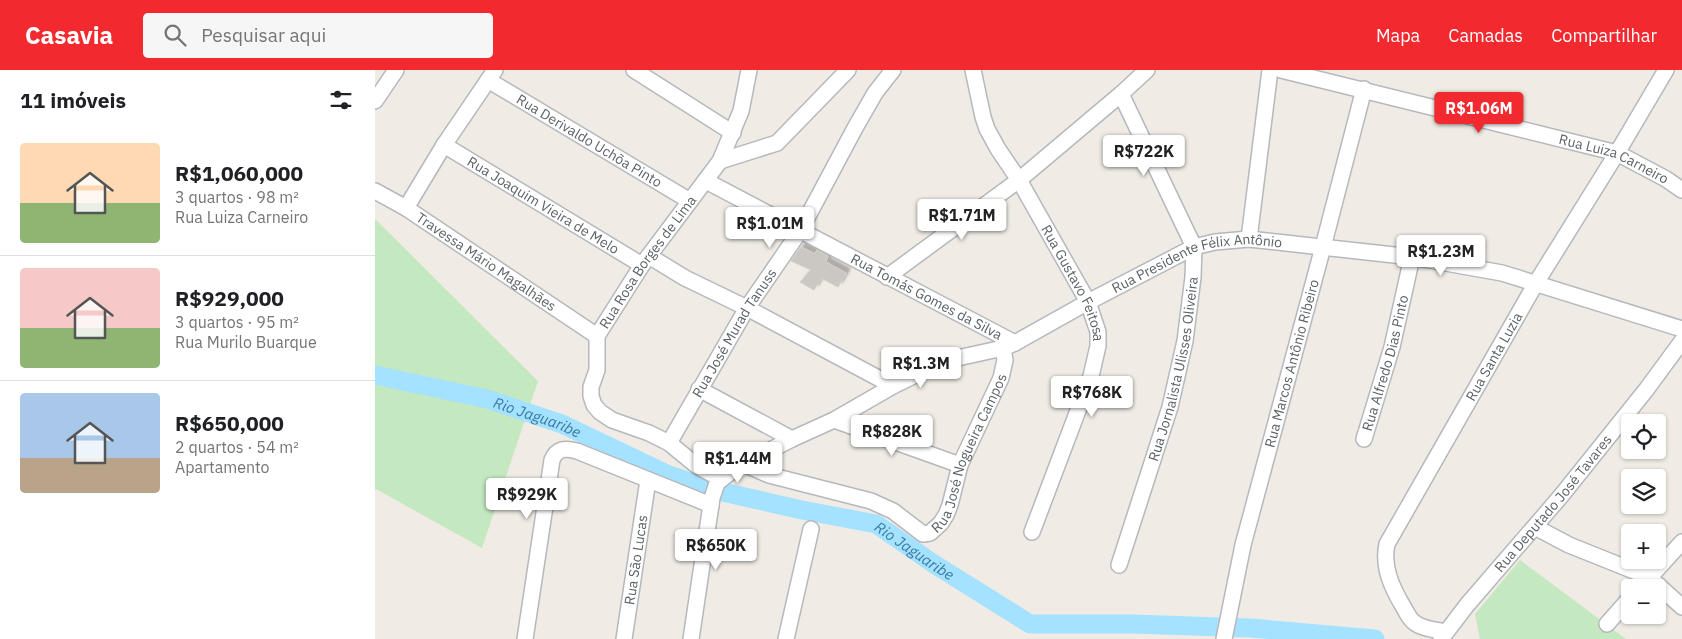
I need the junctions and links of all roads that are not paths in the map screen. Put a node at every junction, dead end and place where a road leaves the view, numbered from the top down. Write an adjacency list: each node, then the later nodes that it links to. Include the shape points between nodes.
1 (396, 70): 14 (street)
2 (634, 70): 15 (street)
3 (749, 70): 15 (street, Rua Rosa Borges de Lima)
4 (848, 70): 18 (street, via 777,142)
5 (893, 70): 25 (street, Rua José Murad Tanuss, via 855,128)
6 (973, 70): 19 (street, Rua Gustavo Feitosa, via 987,129)
7 (1147, 70): 13 (street)
8 (1271, 70): 26 (street)
9 (1281, 70): 12 (street, Rua Luiza Carneiro)
10 (1666, 70): 17 (street, Rua Santa Luzia)
11 (492, 75): 16 (street); 23 (street, Rua Derivaldo Uchõa Pinto)
12 (1363, 90): 17 (street, Rua Luiza Carneiro); 28 (street, Rua Marcos Antônio Ribeiro)
13 (1121, 94): 19 (street); 27 (street, Rua Jornalista Ulisses Oliveira)
14 (375, 101)
15 (733, 133): 18 (street, Rua Rosa Borges de Lima)
16 (444, 145): 24 (street); 30 (street, Rua Joaquim Vieira de Melo)
17 (1617, 153): 21 (street, Rua Luiza Carneiro); 32 (street, Rua Santa Luzia)
18 (720, 161): 20 (street, Rua Rosa Borges de Lima)
19 (1019, 180): 31 (street); 33 (street, Rua Gustavo Feitosa)
20 (705, 181): 23 (street, Rua Rosa Borges de Lima); 25 (street, Rua Tomás Gomes da Silva)
21 (1682, 190)
22 (375, 191): 24 (street, Travessa Mário Magalhães)
23 (690, 201): 30 (street, Rua Rosa Borges de Lima)
24 (406, 208): 36 (street, Travessa Mário Magalhães)
25 (800, 231): 31 (street, Rua Tomás Gomes da Silva); 34 (street, Rua José Murad Tanuss)
26 (1249, 239): 27 (street, Rua Presidente Félix Antônio); 28 (street, Rua Presidente Félix Antônio)
27 (1194, 247): 33 (street, Rua Presidente Félix Antônio); 54 (street, Rua Jornalista Ulisses Oliveira, via 1185,341 1173,397)
28 (1323, 247): 29 (street, Rua Presidente Félix Antônio); 61 (street, Rua Marcos Antônio Ribeiro, via 1243,546)
29 (1412, 257): 32 (street, Rua Presidente Félix Antônio, via 1502,273); 43 (street, Rua Alfredo Dias Pinto, via 1392,347)
30 (645, 260): 34 (street, Rua Joaquim Vieira de Melo); 36 (street, Rua Rosa Borges de Lima)
31 (887, 277): 38 (street, Rua Tomás Gomes da Silva)
32 (1536, 283): 35 (street, Rua Presidente Félix Antônio); 62 (street, Rua Santa Luzia, via 1387,544 1386,566 1391,584 1411,619)
33 (1088, 302): 38 (street, Rua Presidente Félix Antônio); 52 (street, Rua Gustavo Feitosa, via 1098,332 1091,376)
34 (747, 308): 39 (street, Rua Joaquim Vieira de Melo); 40 (street, Rua José Murad Tanuss)
35 (1682, 329)
36 (597, 336): 44 (street, Rua Rosa Borges de Lima, via 597,370 591,387 594,405 612,420)
37 (1682, 341): 50 (street, Rua Deputado José Tavares)
38 (1009, 346): 39 (street, Rua Presidente Félix Antônio, via 943,362); 46 (street, Rua José Nogueira Campos, via 1001,378)
39 (893, 386): 41 (street, Rua Presidente Félix Antônio)
40 (699, 390): 42 (street); 44 (street, Rua José Murad Tanuss)
41 (834, 420): 42 (street, Rua Presidente Félix Antônio); 46 (street)
42 (791, 439): 45 (street, Rua Presidente Félix Antônio)
43 (1364, 439)
44 (669, 443): 48 (street, Rua Rosa Borges de Lima)
45 (744, 464): 46 (street, Rua José Nogueira Campos, via 769,475 871,501 893,511 923,534 935,530 946,515); 48 (street, Rua Presidente Félix Antônio)
46 (960, 466)
47 (648, 480): 49 (street); 63 (street, via 577,451 559,450 555,454); 64 (street, Rua São Lucas)
48 (719, 481): 49 (street)
49 (712, 502): 65 (street)
50 (1535, 527): 55 (street); 62 (street, Rua Deputado José Tavares)
51 (811, 529): 66 (street)
52 (1032, 532)
53 (1682, 542): 56 (street)
54 (1119, 565)
55 (1638, 579)
56 (1647, 579)
57 (1666, 596): 58 (street)
58 (1682, 606)
59 (1621, 608): 60 (street)
60 (1607, 624)
61 (1225, 636)
62 (1443, 636)
63 (525, 639)
64 (624, 639)
65 (691, 639)
66 (786, 639)

